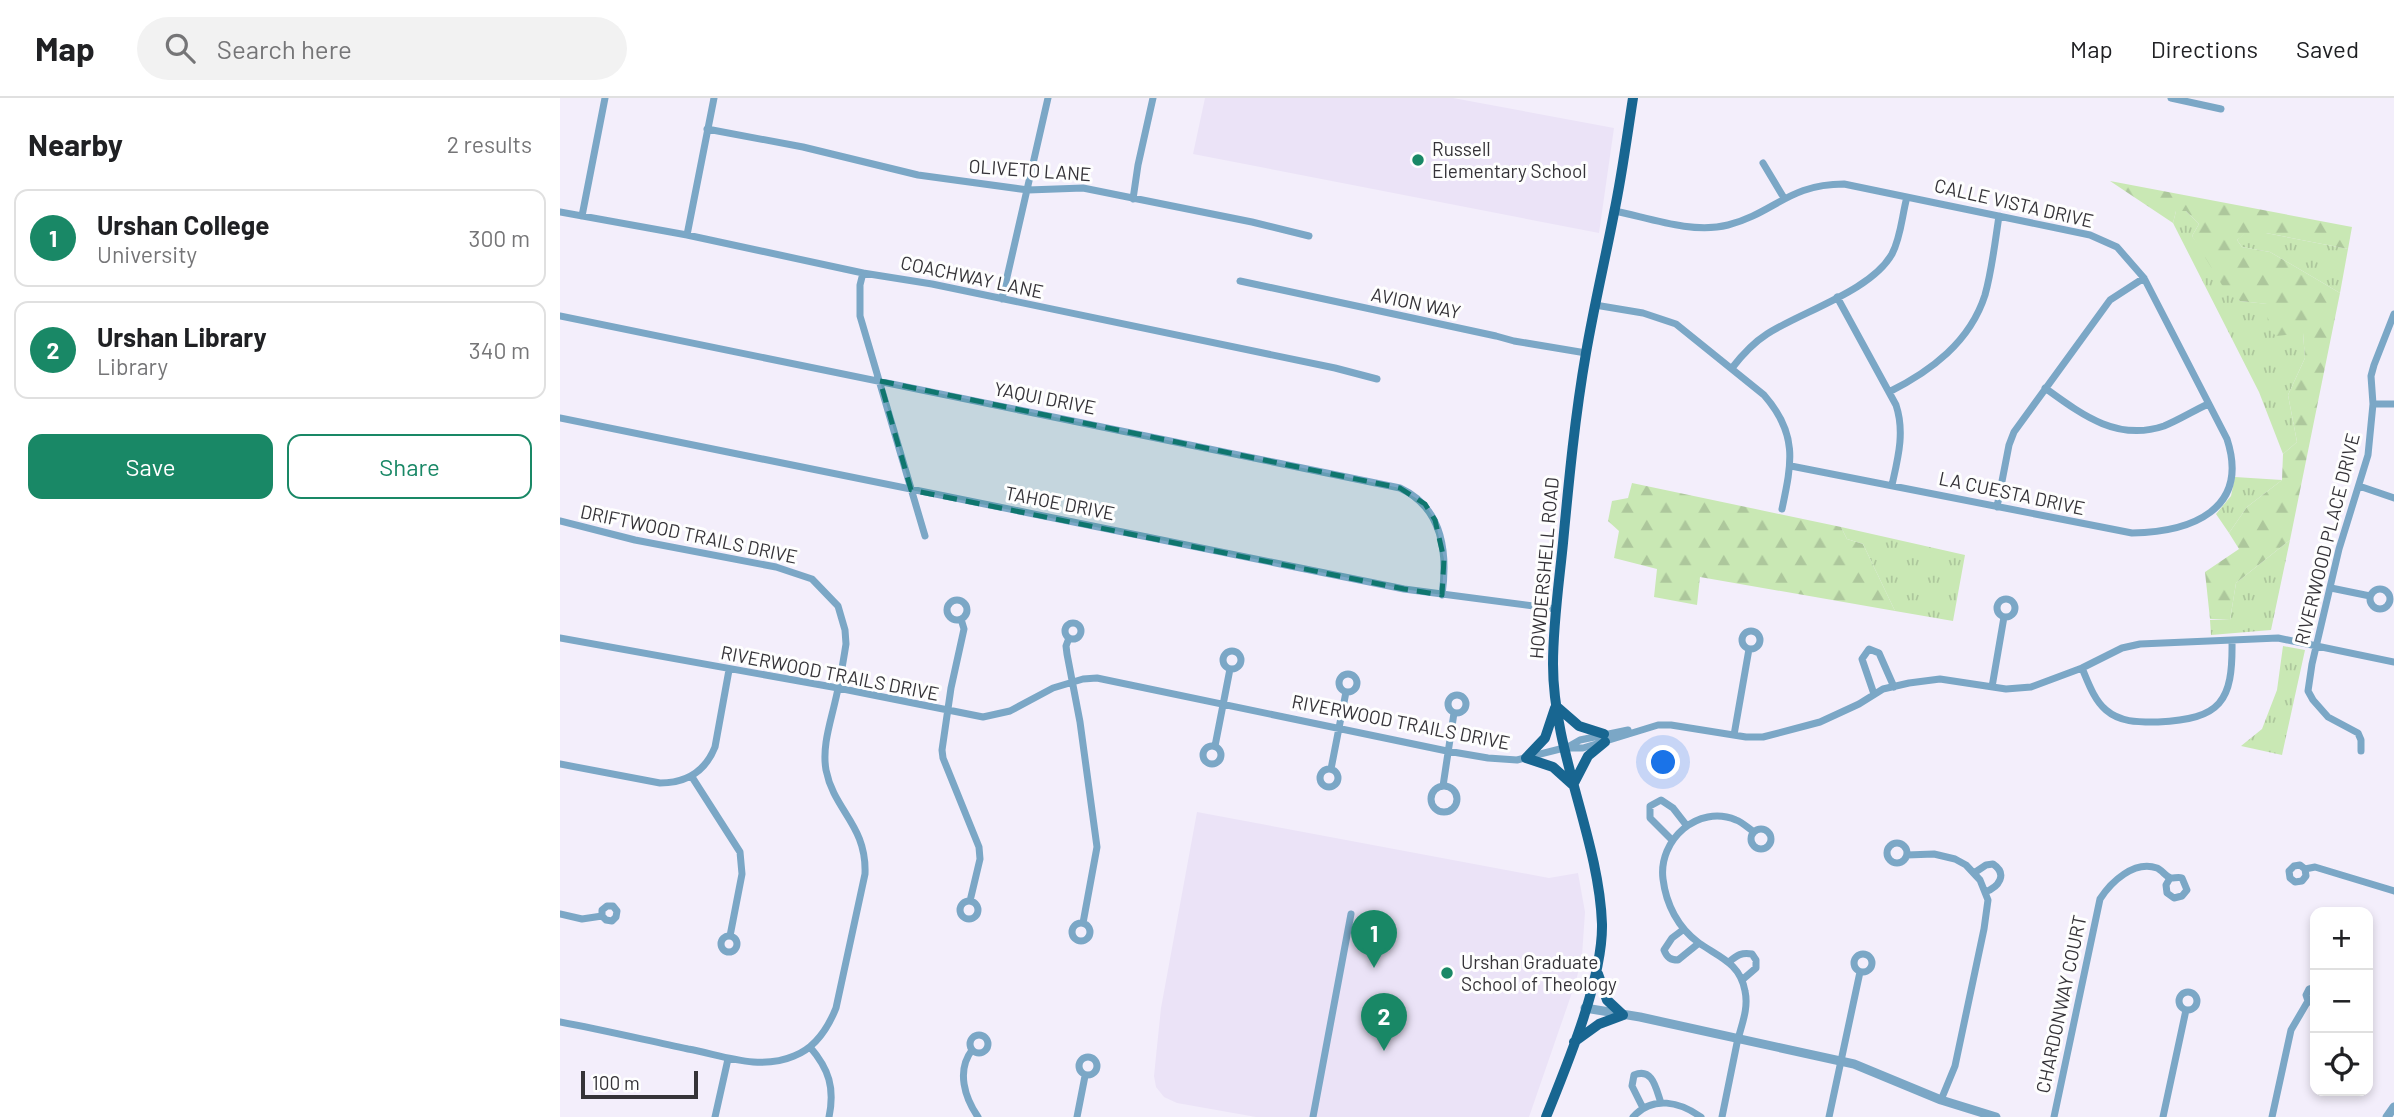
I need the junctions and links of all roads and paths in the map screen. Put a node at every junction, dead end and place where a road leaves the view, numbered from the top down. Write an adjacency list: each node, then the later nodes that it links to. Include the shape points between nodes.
1 (605, 98): 16 (street)
2 (714, 98): 8 (street)
3 (1048, 98): 10 (street)
4 (1153, 98): 13 (street)
5 (1633, 98): 14 (main road, HOWDERSHELL ROAD)
6 (2171, 98): 7 (street)
7 (2221, 109)
8 (707, 129): 10 (street, OLIVETO LANE, via 918,175); 18 (street)
9 (1763, 163): 12 (street)
10 (1028, 190): 13 (street, OLIVETO LANE, via 1083,188); 24 (street)
11 (1907, 197): 12 (street, CALLE VISTA DRIVE, via 1833,184 1813,186); 17 (street, CALLE VISTA DRIVE); 23 (street, via 1887,261 1861,285)
12 (1784, 198): 14 (street, CALLE VISTA DRIVE, via 1747,218 1714,227)
13 (1133, 199): 19 (street, OLIVETO LANE)
14 (1615, 211): 25 (main road, HOWDERSHELL ROAD)
15 (560, 212): 16 (street, COACHWAY LANE)
16 (582, 216): 18 (street, COACHWAY LANE)
17 (1999, 216): 21 (street, CALLE VISTA DRIVE, via 2090,234 2117,247); 33 (street, via 1984,296 1971,324 1940,361)
18 (687, 235): 20 (street, COACHWAY LANE)
19 (1309, 236)
20 (863, 273): 24 (street, COACHWAY LANE); 31 (street, via 860,316)
21 (2144, 278): 32 (street, via 2110,300); 34 (street, CALLE VISTA DRIVE)
22 (1240, 281): 28 (street, AVION WAY)
23 (1837, 297): 29 (street, via 1766,335); 33 (street)
24 (1002, 299): 30 (street, COACHWAY LANE)
25 (1595, 305): 28 (main road, HOWDERSHELL ROAD); 29 (street, via 1676,324)
26 (2394, 314): 35 (street, RIVERWOOD PLACE DRIVE, via 2371,376)
27 (560, 316): 31 (street, YAQUI DRIVE)
28 (1586, 353): 51 (main road, HOWDERSHELL ROAD)
29 (1732, 368): 38 (street, via 1775,408 1790,443)
30 (1377, 379)
31 (880, 381): 41 (street); 49 (street, YAQUI DRIVE, via 1400,488 1414,494 1435,520 1444,559)
32 (2045, 388): 34 (street, via 2098,424 2139,431 2165,425); 44 (street, via 2014,432)
33 (1889, 392): 39 (street, via 1901,429)
34 (2208, 404): 43 (street, CALLE VISTA DRIVE, via 2227,439 2233,466)
35 (2373, 404): 36 (street); 40 (street, RIVERWOOD PLACE DRIVE, via 2368,455)
36 (2394, 404)
37 (560, 418): 41 (street, TAHOE DRIVE)
38 (1791, 466): 39 (street, LA CUESTA DRIVE); 45 (street)
39 (1892, 485): 44 (street, LA CUESTA DRIVE)
40 (2359, 486): 42 (street); 48 (street, RIVERWOOD PLACE DRIVE)
41 (911, 489): 47 (street); 49 (street, TAHOE DRIVE)
42 (2394, 498)
43 (2220, 503): 44 (street, LA CUESTA DRIVE, via 2196,522 2148,533)
44 (1997, 508)
45 (1782, 509)
46 (560, 522): 66 (street, DRIFTWOOD TRAILS DRIVE, via 776,567 812,579 831,597 842,617 846,644)
47 (925, 536)
48 (2330, 588): 50 (street); 57 (street, RIVERWOOD PLACE DRIVE)
49 (1442, 594): 51 (street, TAHOE DRIVE)
50 (2370, 596)
51 (1556, 609): 70 (main road, HOWDERSHELL ROAD)
52 (2004, 617): 65 (street)
53 (961, 619): 71 (street, via 964,629)
54 (560, 638): 62 (street, RIVERWOOD TRAILS DRIVE)
55 (1069, 638): 63 (street, via 1066,646)
56 (2232, 640): 57 (street, via 2278,638); 60 (street, via 2140,644 2115,650); 60 (street, via 2229,685 2215,707 2194,719 2126,721 2106,711)
57 (2316, 646): 59 (street); 79 (street, RIVERWOOD PLACE DRIVE, via 2308,691 2328,717 2357,733)
58 (1749, 649): 74 (street)
59 (2394, 662)
60 (2081, 668): 65 (street, via 2031,687)
61 (1230, 669): 69 (street)
62 (729, 670): 66 (street, RIVERWOOD TRAILS DRIVE); 83 (street, via 715,747)
63 (1072, 681): 69 (street, RIVERWOOD TRAILS DRIVE, via 1097,678); 71 (street, RIVERWOOD TRAILS DRIVE, via 996,715); 99 (street, via 1097,847)
64 (1894, 687): 65 (street, via 1923,680); 68 (street); 68 (street, via 1879,653 1869,649 1862,659)
65 (1993, 687)
66 (838, 688): 71 (street, RIVERWOOD TRAILS DRIVE); 114 (street, DRIFTWOOD TRAILS DRIVE, via 826,741 827,772 862,842 865,874 836,1008)
67 (1346, 692): 73 (street)
68 (1874, 694): 74 (street, via 1799,728 1763,737)
69 (1223, 704): 73 (street, RIVERWOOD TRAILS DRIVE); 76 (street)
70 (1556, 706): 75 (main road, via 1579,726); 77 (main road, HOWDERSHELL ROAD); 80 (main road, via 1545,738)
71 (947, 711): 95 (street, via 943,758 979,846)
72 (1454, 713): 78 (street)
73 (1338, 729): 78 (street, RIVERWOOD TRAILS DRIVE); 82 (street)
74 (1734, 735): 75 (street, RIVERWOOD TRAILS DRIVE, via 1671,725)
75 (1604, 738): 77 (street, RIVERWOOD TRAILS DRIVE, via 1580,740); 84 (main road)
76 (1215, 746)
77 (1564, 748): 80 (street, RIVERWOOD TRAILS DRIVE); 84 (main road, HOWDERSHELL ROAD)
78 (1447, 751): 80 (street, RIVERWOOD TRAILS DRIVE); 85 (street)
79 (2361, 751)
80 (1526, 758): 84 (main road, via 1553,767)
81 (560, 764): 83 (street, via 660,783)
82 (1331, 769)
83 (692, 777): 101 (street, via 740,852 742,873)
84 (1573, 785): 104 (main road, HOWDERSHELL ROAD, via 1602,925)
85 (1443, 786)
86 (1687, 826): 87 (street, via 1718,816 1736,820); 88 (street); 88 (street, via 1666,802 1650,806 1650,818)
87 (1754, 832)
88 (1672, 840): 100 (street, via 1662,878 1671,908)
89 (1907, 855): 91 (street, via 1944,855)
90 (2305, 869): 93 (street, via 2315,867)
91 (1974, 873): 94 (street); 94 (street, via 1986,865 1999,868 2001,880)
92 (2171, 878): 134 (street, CHARDONWAY COURT, via 2158,868 2135,869 2119,877 2100,899)
93 (2394, 891)
94 (1985, 892): 119 (street, via 1984,929 1955,1066)
95 (970, 901)
96 (1351, 914): 127 (street)
97 (560, 915): 98 (street)
98 (602, 916)
99 (1083, 923)
100 (1684, 929): 102 (street); 102 (street, via 1666,945 1667,956 1678,960)
101 (730, 936)
102 (1699, 943): 103 (street)
103 (1729, 962): 106 (street); 106 (street, via 1738,954 1752,954 1756,968)
104 (1597, 968): 108 (main road, HOWDERSHELL ROAD); 110 (main road, via 1604,995)
105 (1860, 972): 117 (street)
106 (1742, 980): 112 (street, via 1746,1000)
107 (2310, 1006): 136 (street, via 2291,1030)
108 (1585, 1008): 110 (street); 113 (main road, HOWDERSHELL ROAD)
109 (2186, 1010): 135 (street)
110 (1623, 1015): 112 (street); 113 (main road, via 1599,1024)
111 (560, 1022): 116 (street)
112 (1738, 1040): 117 (street); 131 (street)
113 (1574, 1042): 128 (main road, HOWDERSHELL ROAD)
114 (810, 1047): 116 (street, via 774,1061); 124 (street, via 831,1083)
115 (972, 1050): 125 (street, via 963,1080)
116 (728, 1059): 123 (street)
117 (1840, 1062): 119 (street, via 1864,1067); 132 (street)
118 (1085, 1076): 126 (street)
119 (1941, 1100): 133 (street)
120 (1661, 1103): 122 (street); 122 (street, via 1650,1076 1640,1072 1634,1075 1632,1086); 130 (street, via 1689,1108)
121 (2394, 1107): 137 (street)
122 (1643, 1108): 129 (street)
123 (715, 1117)
124 (829, 1117)
125 (978, 1117)
126 (1077, 1117)
127 (1313, 1117)
128 (1546, 1117)
129 (1633, 1117)
130 (1701, 1117)
131 (1721, 1117)
132 (1829, 1117)
133 (1996, 1117)
134 (2054, 1117)
135 (2163, 1117)
136 (2272, 1117)
137 (2387, 1117)

